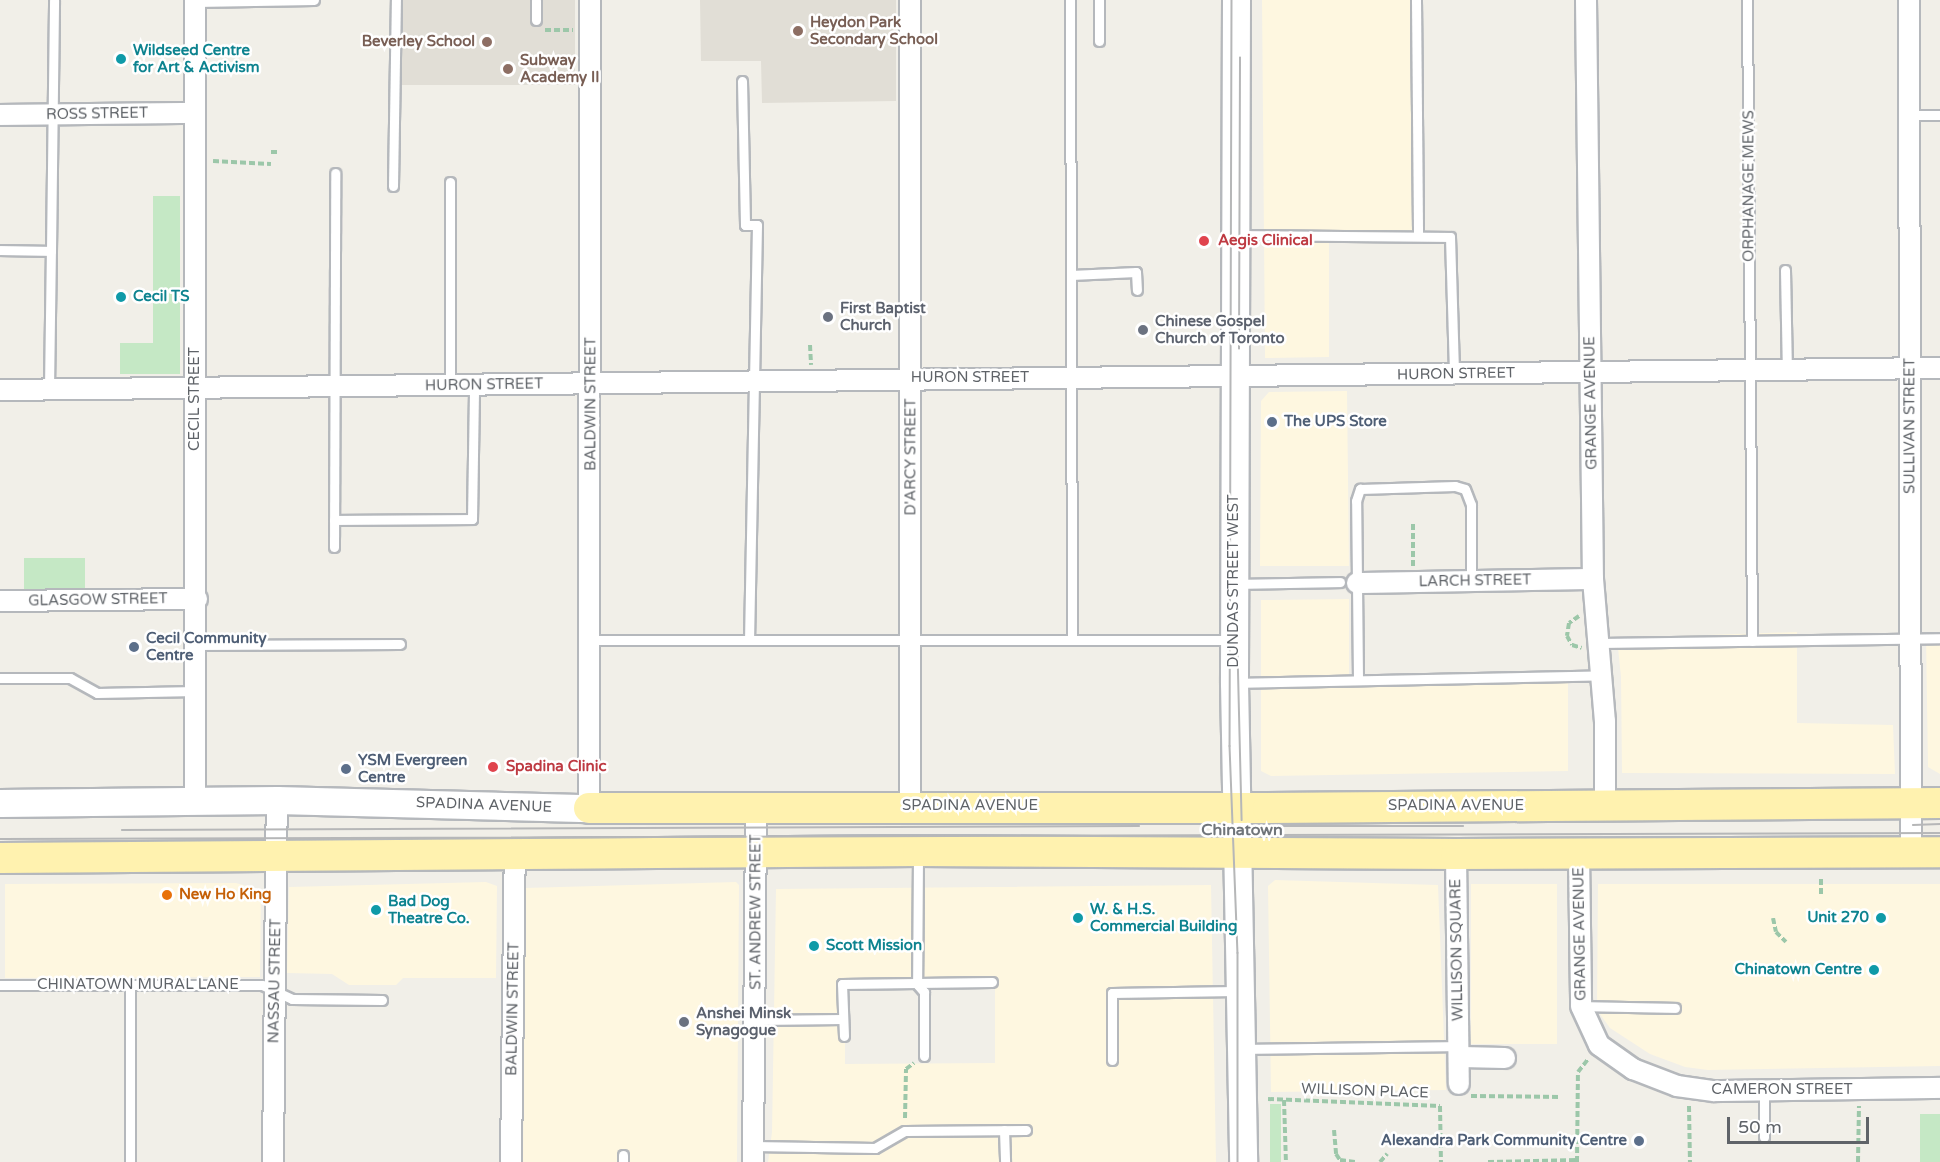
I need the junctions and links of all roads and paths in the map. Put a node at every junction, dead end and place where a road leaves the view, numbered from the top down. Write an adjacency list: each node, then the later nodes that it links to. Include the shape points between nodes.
1 (54, 0): 20 (lane)
2 (314, 0): 14 (lane)
3 (396, 0): 30 (lane)
4 (536, 0): 15 (lane)
5 (590, 0): 51 (street, BALDWIN STREET)
6 (910, 0): 48 (street, D'ARCY STREET)
7 (1071, 0): 36 (lane)
8 (1099, 0): 17 (lane)
9 (1236, 0): 31 (main road, DUNDAS STREET WEST)
10 (1416, 0): 32 (lane)
11 (1586, 0): 45 (street, GRANGE AVENUE)
12 (1747, 0): 43 (lane, ORPHANAGE MEWS)
13 (1909, 0): 22 (street, SULLIVAN STREET)
14 (195, 1): 19 (street, CECIL STREET)
15 (537, 25): 16 (path)
16 (577, 30)
17 (1099, 40)
18 (742, 81): 49 (lane, via 745,225 757,225)
19 (194, 113): 20 (street, ROSS STREET); 55 (street, CECIL STREET)
20 (52, 114): 21 (street, ROSS STREET); 34 (lane)
21 (0, 115)
22 (1910, 115): 23 (lane); 39 (street, SULLIVAN STREET)
23 (1940, 115)
24 (271, 152): 25 (path)
25 (278, 152)
26 (209, 160): 27 (path)
27 (271, 164)
28 (335, 173): 53 (lane)
29 (450, 182): 52 (lane)
30 (393, 186)
31 (1235, 235): 32 (lane); 46 (main road, DUNDAS STREET WEST)
32 (1418, 235): 44 (lane, via 1444,234 1453,243)
33 (0, 250): 34 (lane)
34 (51, 251): 54 (lane)
35 (1785, 270): 42 (lane)
36 (1071, 275): 37 (lane, via 1136,272); 47 (lane)
37 (1137, 290)
38 (810, 345): 41 (path)
39 (1910, 368): 40 (street, HURON STREET); 42 (street, HURON STREET); 68 (street, SULLIVAN STREET)
40 (1940, 368)
41 (811, 369)
42 (1787, 370): 43 (street, HURON STREET)
43 (1750, 371): 45 (street, HURON STREET); 75 (lane, ORPHANAGE MEWS)
44 (1454, 374): 45 (street, HURON STREET); 46 (street, HURON STREET)
45 (1591, 374): 61 (street, GRANGE AVENUE)
46 (1235, 376): 47 (street, HURON STREET); 64 (main road, DUNDAS STREET WEST)
47 (1071, 378): 48 (street, HURON STREET); 72 (lane)
48 (912, 379): 49 (street, HURON STREET); 74 (street, D'ARCY STREET)
49 (755, 380): 51 (street, HURON STREET); 71 (lane)
50 (474, 385): 51 (street, HURON STREET); 52 (street, HURON STREET); 57 (lane, via 472,519)
51 (591, 385): 70 (street, BALDWIN STREET)
52 (450, 386): 53 (street, HURON STREET)
53 (335, 387): 55 (street, HURON STREET); 57 (lane)
54 (49, 389): 55 (street, HURON STREET); 56 (street, HURON STREET)
55 (195, 389): 65 (street, CECIL STREET)
56 (0, 390)
57 (334, 520): 59 (lane)
58 (1413, 524): 60 (path)
59 (334, 547)
60 (1413, 570)
61 (1593, 579): 62 (street, LARCH STREET); 78 (street, GRANGE AVENUE)
62 (1471, 581): 63 (street, LARCH STREET); 63 (lane, via 1471,505 1465,489 1373,486 1360,489 1356,501)
63 (1348, 583): 64 (lane); 81 (lane)
64 (1233, 584): 73 (main road, DUNDAS STREET WEST)
65 (197, 599): 66 (street, GLASGOW STREET); 77 (street, CECIL STREET)
66 (0, 601)
67 (1584, 615): 78 (path, via 1573,618 1566,632 1572,645)
68 (1911, 638): 69 (lane); 75 (lane); 87 (street, SULLIVAN STREET)
69 (1940, 638)
70 (591, 640): 71 (lane); 92 (street, BALDWIN STREET)
71 (749, 640): 74 (lane)
72 (1072, 640): 73 (lane); 74 (lane)
73 (1234, 640): 82 (main road, DUNDAS STREET WEST)
74 (911, 641): 88 (street, D'ARCY STREET)
75 (1752, 641): 78 (lane)
76 (400, 644): 77 (lane)
77 (196, 645): 83 (street, CECIL STREET)
78 (1593, 646): 79 (street, GRANGE AVENUE)
79 (1603, 675): 81 (lane); 89 (street, GRANGE AVENUE)
80 (0, 678): 83 (lane, via 70,678 97,693)
81 (1358, 678): 82 (lane, via 1330,683)
82 (1234, 683): 91 (main road, DUNDAS STREET WEST)
83 (196, 691): 84 (street, CECIL STREET)
84 (195, 799): 85 (main road, SPADINA AVENUE); 86 (main road, SPADINA AVENUE)
85 (276, 800): 92 (main road, SPADINA AVENUE); 100 (street, NASSAU STREET)
86 (0, 803)
87 (1926, 803): 89 (main road, SPADINA AVENUE); 94 (street, SULLIVAN STREET)
88 (910, 805): 90 (main road, SPADINA AVENUE); 91 (main road, SPADINA AVENUE)
89 (1605, 806): 91 (main road, SPADINA AVENUE)
90 (756, 807): 92 (main road, SPADINA AVENUE); 95 (street, ST. ANDREW STREET)
91 (1237, 807): 96 (main road, DUNDAS STREET WEST)
92 (590, 808)
93 (918, 850): 95 (main road); 96 (main road); 107 (lane)
94 (1926, 852): 98 (main road)
95 (756, 853): 99 (main road); 116 (street, ST. ANDREW STREET)
96 (1239, 853): 97 (main road); 111 (main road, DUNDAS STREET WEST)
97 (1456, 854): 98 (main road); 119 (street, WILLISON SQUARE)
98 (1579, 854): 113 (street, GRANGE AVENUE)
99 (515, 855): 100 (main road); 142 (street, BALDWIN STREET)
100 (276, 857): 101 (main road); 110 (street, NASSAU STREET)
101 (0, 858)
102 (1821, 878): 103 (path)
103 (1821, 894)
104 (1773, 918): 105 (path, via 1776,932)
105 (1786, 942)
106 (992, 982): 107 (lane)
107 (917, 984): 115 (lane, via 842,984); 121 (lane, via 924,992)
108 (0, 985): 109 (lane, CHINATOWN MURAL LANE)
109 (130, 985): 110 (lane, CHINATOWN MURAL LANE, via 262,985); 140 (lane)
110 (274, 991): 112 (lane, CHINATOWN MURAL LANE, via 292,999); 141 (street, NASSAU STREET)
111 (1242, 991): 118 (main road, DUNDAS STREET WEST); 123 (lane, via 1113,993)
112 (382, 1000)
113 (1581, 1006): 114 (lane); 120 (street, GRANGE AVENUE)
114 (1675, 1008)
115 (843, 1019): 116 (lane); 117 (lane)
116 (756, 1020): 137 (street, ST. ANDREW STREET)
117 (844, 1036)
118 (1243, 1049): 119 (lane, via 1359,1047); 144 (main road, DUNDAS STREET WEST)
119 (1460, 1051): 122 (street); 124 (street, WILLISON SQUARE)
120 (1593, 1052): 126 (street, CAMERON STREET, via 1677,1086 1714,1092); 139 (path, via 1578,1072)
121 (924, 1056): 135 (path, via 906,1069)
122 (1505, 1058)
123 (1112, 1060)
124 (1462, 1086): 127 (path, via 1474,1097)
125 (1940, 1088): 126 (street, CAMERON STREET)
126 (1764, 1091): 136 (lane)
127 (1560, 1097)
128 (1268, 1099): 129 (path, WILLISON PLACE)
129 (1284, 1100): 145 (path); 148 (path, WILLISON PLACE, via 1440,1106)
130 (1689, 1106): 150 (path)
131 (1859, 1106): 151 (path)
132 (1004, 1130): 133 (lane); 135 (lane); 143 (lane)
133 (1026, 1130)
134 (1335, 1130): 146 (path, via 1336,1154 1340,1160)
135 (905, 1131): 137 (lane, via 875,1148)
136 (1764, 1137)
137 (753, 1154)
138 (1387, 1154): 147 (path)
139 (1577, 1161): 149 (path)
140 (130, 1162)
141 (273, 1162)
142 (511, 1162)
143 (1005, 1162)
144 (1243, 1162)
145 (1286, 1162)
146 (1355, 1162)
147 (1380, 1162)
148 (1442, 1162)
149 (1488, 1162)
150 (1690, 1162)
151 (1858, 1162)

